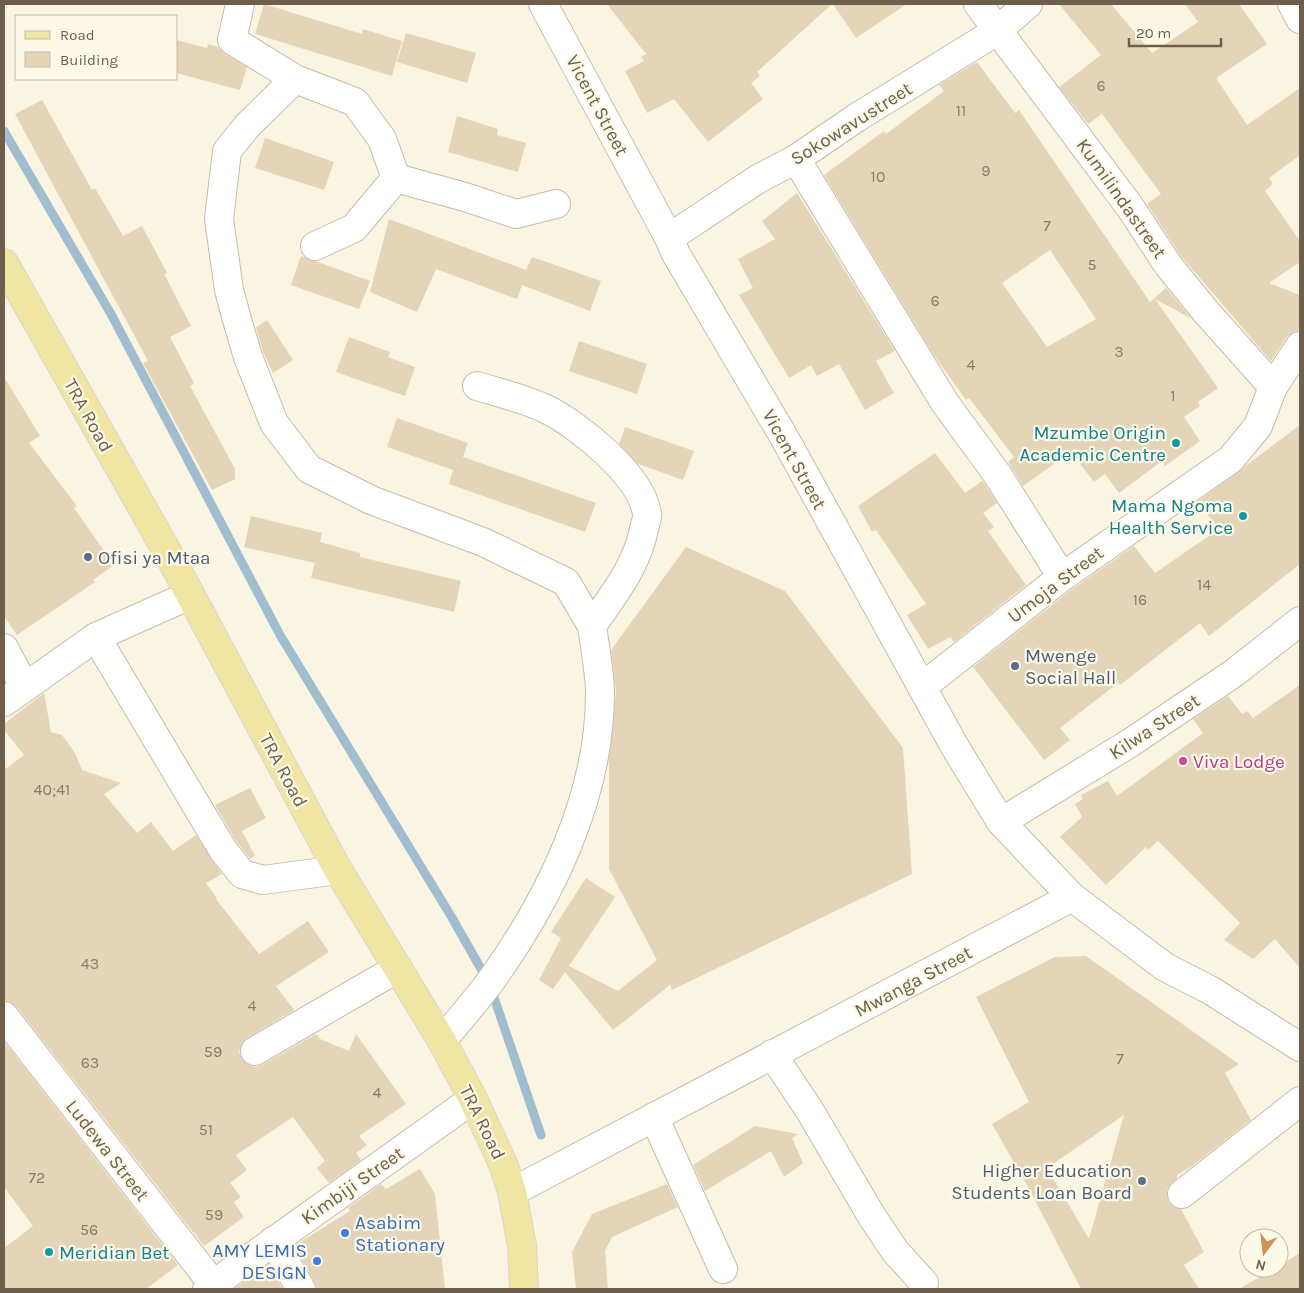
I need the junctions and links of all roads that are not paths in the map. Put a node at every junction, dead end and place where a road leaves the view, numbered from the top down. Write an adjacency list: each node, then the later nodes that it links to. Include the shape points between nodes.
1 (240, 4): 8 (street, via 232,40)
2 (543, 4): 12 (street, Vicent Street)
3 (978, 4): 7 (street, Kumilindastreet)
4 (1028, 4): 7 (street, Sokowavustreet)
5 (1292, 4): 6 (street)
6 (1300, 18)
7 (997, 31): 9 (street, Sokowavustreet); 17 (street, Kumilindastreet, via 1130,207 1174,272)
8 (296, 79): 10 (street, via 354,102 382,140); 21 (street, via 247,126 227,151 219,219 236,316 274,423 309,469 371,500 483,542 566,582)
9 (796, 158): 12 (street, Sokowavustreet, via 758,179); 18 (street, via 945,403 996,474)
10 (396, 178): 11 (street, via 516,214); 13 (street, via 354,228)
11 (556, 204)
12 (670, 238): 24 (street, Vicent Street, via 676,254 784,437)
13 (316, 246)
14 (4, 263): 19 (main road, TRA Road)
15 (1300, 346): 17 (street, Umoja Street)
16 (477, 386): 21 (street, via 547,409 612,457 635,483 647,514 641,545 628,573)
17 (1273, 387): 18 (street, Umoja Street, via 1258,426 1231,459)
18 (1062, 577): 24 (street, Umoja Street)
19 (190, 595): 22 (street); 27 (main road, TRA Road)
20 (1300, 621): 26 (street, Kilwa Street, via 1226,678 1130,743)
21 (592, 626): 31 (street, via 600,690 596,738 585,793 571,835 532,915 503,962)
22 (96, 637): 25 (street); 27 (street, via 223,850 242,874 263,880)
23 (4, 648): 25 (street)
24 (922, 687): 26 (street, Vicent Street)
25 (14, 694)
26 (1002, 822): 28 (street, Vicent Street)
27 (338, 870): 29 (main road, TRA Road)
28 (1072, 897): 32 (street, via 1165,967 1210,990); 34 (street, Mwanga Street)
29 (398, 968): 31 (main road, TRA Road); 33 (street)
30 (4, 1016): 43 (street, Ludewa Street)
31 (442, 1041): 35 (main road, TRA Road)
32 (1300, 1047)
33 (255, 1052)
34 (772, 1054): 37 (street, Mwanga Street); 42 (street, via 810,1111 871,1215 895,1251)
35 (472, 1099): 38 (main road, TRA Road, via 504,1166); 40 (street, Kimbiji Street)
36 (1300, 1101): 39 (street)
37 (654, 1117): 38 (street, Mwanga Street); 41 (street)
38 (512, 1192): 45 (main road, TRA Road, via 522,1246)
39 (1182, 1194)
40 (273, 1241): 43 (street, Kimbiji Street); 44 (street)
41 (723, 1269)
42 (924, 1283)
43 (210, 1287)
44 (301, 1289)
45 (524, 1289)

